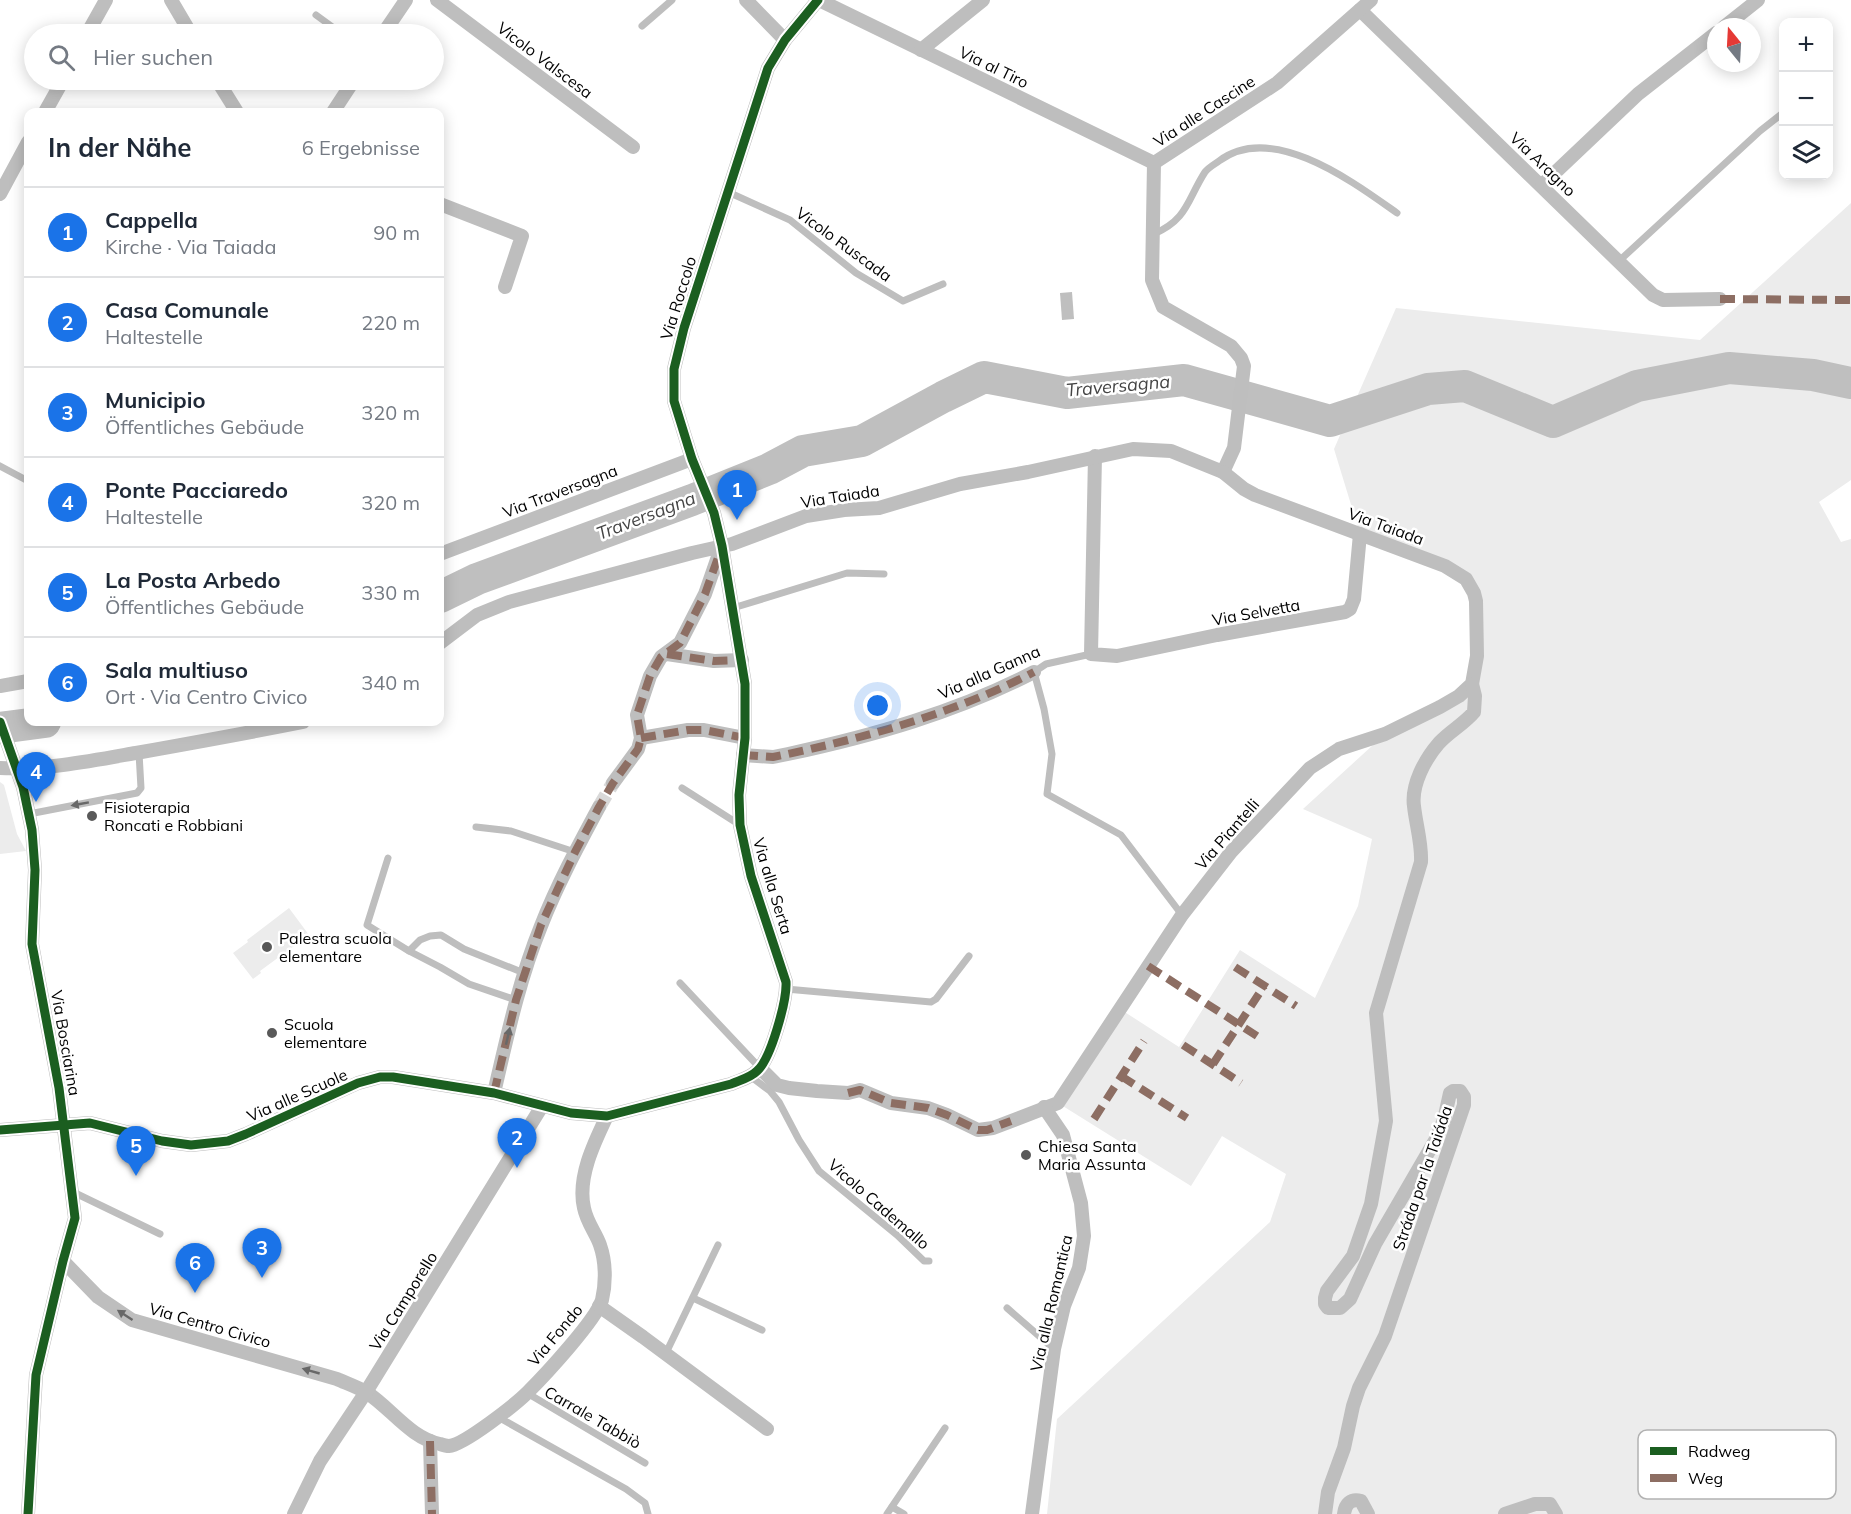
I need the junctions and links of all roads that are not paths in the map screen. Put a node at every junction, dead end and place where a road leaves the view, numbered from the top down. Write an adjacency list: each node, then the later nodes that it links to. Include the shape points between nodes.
1 (106, 0): 14 (street)
2 (171, 0): 15 (street)
3 (406, 0): 17 (street)
4 (437, 0): 29 (street, Vicolo Valscesa)
5 (672, 0): 18 (lane)
6 (746, 0): 19 (street)
7 (819, 0): 19 (street, Via Roccolo); 21 (street, Via al Tiro)
8 (983, 0): 21 (street)
9 (1371, 0): 11 (street, Via alle Cascine)
10 (1758, 0): 13 (street)
11 (1360, 10): 31 (street, Via alle Cascine, via 1277,83); 32 (street, Via Aragno)
12 (316, 15): 16 (lane)
13 (1735, 18)
14 (93, 24)
15 (185, 24)
16 (328, 24)
17 (390, 24)
18 (642, 26)
19 (785, 40): 33 (street, Via Roccolo, via 772,60)
20 (1707, 40): 32 (street, via 1638,94)
21 (921, 50): 31 (street, Via al Tiro)
22 (57, 90): 25 (street)
23 (223, 90): 26 (street)
24 (347, 90): 27 (street)
25 (47, 108)
26 (234, 108)
27 (336, 108)
28 (1779, 116): 38 (lane)
29 (633, 147)
30 (24, 149): 34 (street)
31 (1154, 162): 37 (street, Via alle Cascine)
32 (1542, 185): 38 (street, Via Aragno)
33 (728, 192): 39 (lane, Vicolo Ruscada, via 790,220 856,273 903,301); 43 (street, Via Roccolo, via 674,369 674,401)
34 (0, 194)
35 (444, 206): 40 (street, via 522,236)
36 (1397, 213): 37 (lane, via 1347,178 1296,154 1256,147 1231,152 1207,170 1181,215 1170,227)
37 (1154, 234): 45 (street, Via alle Cascine, via 1152,280 1163,307 1231,346 1244,366 1234,448)
38 (1618, 262): 41 (street, Via Aragno, via 1663,300)
39 (943, 284)
40 (505, 287)
41 (1720, 299)
42 (1095, 456): 45 (street, Via Taiada, via 1160,449); 48 (street, Via Taiada, via 960,484 879,507 806,516); 54 (street)
43 (694, 464): 48 (street, Via Roccolo, via 714,513); 49 (street, Via Traversagna)
44 (0, 466): 46 (lane)
45 (1223, 472): 47 (street, Via Taiada, via 1255,495)
46 (24, 479)
47 (1360, 534): 54 (street, Via Selvetta, via 1354,599 1345,612 1117,656); 58 (street, Via Taiada, via 1445,566 1466,579 1476,601 1477,656)
48 (722, 546): 51 (street, Via alla Serta); 52 (street, Via Taiada, via 509,602 477,615); 53 (street, via 705,594 680,643)
49 (444, 553)
50 (884, 574): 51 (lane, via 847,573)
51 (733, 608): 55 (street, Via alla Serta)
52 (444, 640)
53 (667, 654): 55 (street, via 714,661); 62 (street, via 650,676 638,715)
54 (1091, 654): 56 (lane, Via alla Ganna, via 1046,664)
55 (742, 660): 63 (street, Via alla Serta)
56 (1034, 672): 65 (street, Via alla Ganna, via 922,719 788,754); 76 (lane, via 1052,754 1047,794 1121,835)
57 (24, 682): 59 (street)
58 (1472, 684): 76 (street, Via Piantelli, via 1440,707 1385,734 1338,749 1310,768 1231,852); 115 (street, Stráda par la Taiáda, via 1474,712 1431,753 1416,785 1414,806 1421,862 1376,1013 1385,1134 1363,1232 1353,1256 1327,1291 1324,1298 1328,1308 1340,1308 1350,1299 1375,1244 1436,1139 1453,1090 1460,1091 1464,1105 1385,1336 1356,1397)
59 (0, 686)
60 (0, 722): 67 (street, Via Bosciarina)
61 (284, 726): 64 (street)
62 (641, 738): 63 (street, via 704,730); 68 (street, via 638,749)
63 (744, 738): 65 (street, Via alla Serta)
64 (139, 753): 67 (street); 71 (lane, one-way to 71, via 141,788 137,793)
65 (744, 755): 72 (street, Via alla Serta)
66 (0, 768): 67 (street)
67 (15, 769): 71 (street, Via Bosciarina)
68 (613, 783)
69 (682, 788): 72 (lane)
70 (599, 807): 74 (street)
71 (29, 814): 88 (street, Via Bosciarina, via 34,849 32,944)
72 (740, 825): 81 (street, Via alla Serta, via 751,876)
73 (476, 827): 74 (lane, via 511,831)
74 (575, 852): 79 (street)
75 (388, 858): 77 (lane, via 367,925)
76 (1182, 915): 86 (street, Via Piantelli, via 1058,1103)
77 (409, 951): 79 (lane, via 420,940 441,935 464,949); 82 (lane, via 469,984)
78 (969, 956): 81 (lane, via 930,1002)
79 (524, 973): 82 (street)
80 (680, 983): 83 (lane)
81 (786, 989): 83 (street, Via alla Serta, via 777,1029 766,1058)
82 (516, 1000): 84 (street, one-way to 82)
83 (755, 1072): 86 (street, via 789,1088 848,1093 860,1090 891,1103 928,1108 978,1130 993,1128); 87 (street, via 731,1084); 94 (lane, Vicolo Cademallo, via 779,1102 819,1171)
84 (494, 1093): 85 (street, Via alle Scuole); 88 (street, Via alle Scuole, via 403,1077 380,1077 358,1083 228,1141 206,1145 162,1141 90,1124)
85 (542, 1106): 87 (street, Via alle Scuole); 101 (street, Via Camporello)
86 (1044, 1107): 99 (street, Via alla Romantica, via 1063,1135 1081,1203 1084,1236)
87 (607, 1116): 96 (street, Via Fondo, via 583,1187 583,1206 600,1245 603,1263)
88 (65, 1124): 89 (street, Via alle Scuole); 90 (street, Via Bosciarina)
89 (0, 1130)
90 (73, 1192): 91 (lane); 93 (street, Via Bosciarina, via 75,1218)
91 (160, 1234)
92 (718, 1245): 95 (lane)
93 (63, 1261): 101 (street, Via Centro Civico, one-way to 93, via 337,1379 132,1320 98,1297); 109 (street, Via Bosciarina, via 36,1375)
94 (929, 1262)
95 (693, 1298): 98 (lane); 100 (lane)
96 (599, 1306): 100 (street); 102 (street, Via Fondo)
97 (1007, 1308): 99 (lane)
98 (762, 1330)
99 (1054, 1349): 114 (street, Via alla Romantica)
100 (666, 1353): 105 (street)
101 (366, 1392): 106 (street); 110 (street, Via Camporello, via 320,1461)
102 (527, 1393): 103 (street, Via Fondo); 107 (lane, Carrale Tabbiò)
103 (498, 1417): 106 (street, Via Fondo, via 450,1446); 112 (lane, via 626,1489 645,1503)
104 (945, 1428): 108 (lane)
105 (767, 1429)
106 (430, 1441): 111 (street)
107 (645, 1463)
108 (889, 1511): 113 (lane)
109 (28, 1514)
110 (294, 1514)
111 (432, 1514)
112 (648, 1514)
113 (904, 1514)
114 (1032, 1514)
115 (1325, 1514)
116 (1344, 1514): 117 (street, via 1347,1503 1357,1500)
117 (1368, 1514)
118 (1505, 1514): 119 (street, via 1543,1502 1550,1503)
119 (1556, 1514)

